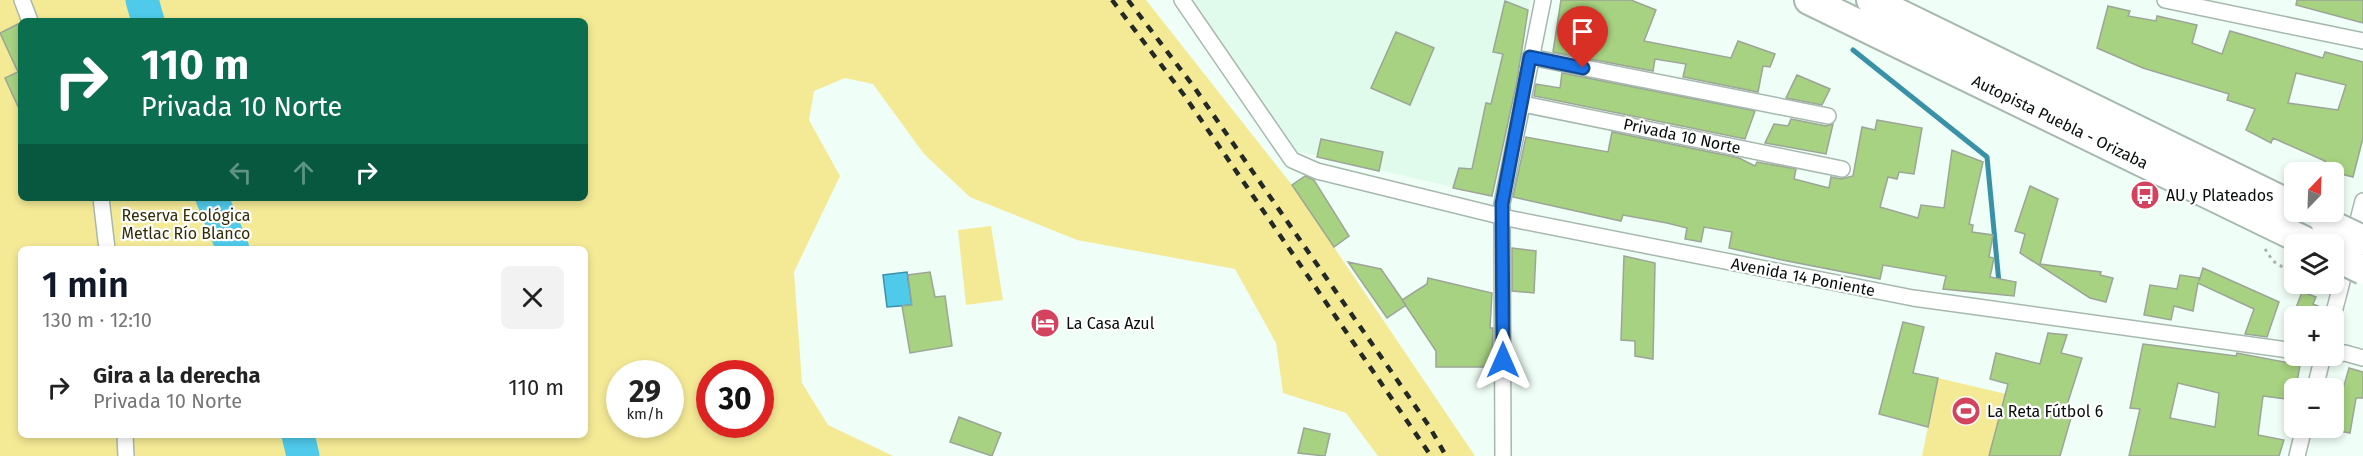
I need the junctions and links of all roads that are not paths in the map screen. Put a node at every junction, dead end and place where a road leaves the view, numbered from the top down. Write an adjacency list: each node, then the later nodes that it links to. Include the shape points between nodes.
1 (22, 0): 7 (street)
2 (1182, 0): 16 (street, Avenida 14 Poniente, via 1292,160 1317,171)
3 (1543, 0): 9 (street)
4 (1809, 0): 17 (highway, Autopista Puebla - Orizaba)
5 (1871, 0): 15 (highway, Autopista Puebla - Orizaba)
6 (2165, 0): 8 (street)
7 (29, 18)
8 (2363, 41)
9 (1530, 57): 10 (street); 11 (street)
10 (1522, 104): 12 (street, Privada 10 Norte); 16 (street, via 1502,204)
11 (1828, 116)
12 (1842, 169)
13 (102, 201): 19 (street)
14 (2363, 201): 22 (street)
15 (2284, 202)
16 (1503, 217): 23 (street, Avenida 14 Poniente, via 1913,298); 28 (street)
17 (2313, 226): 18 (highway, Autopista Puebla - Orizaba, bridge)
18 (2363, 240)
19 (107, 246)
20 (2344, 261): 21 (highway, bridge)
21 (2363, 270)
22 (2336, 306)
23 (2284, 349)
24 (2344, 353): 25 (street)
25 (2363, 358)
26 (125, 438): 29 (street)
27 (2302, 438): 30 (street)
28 (1503, 455)
29 (126, 456)
30 (2297, 456)

